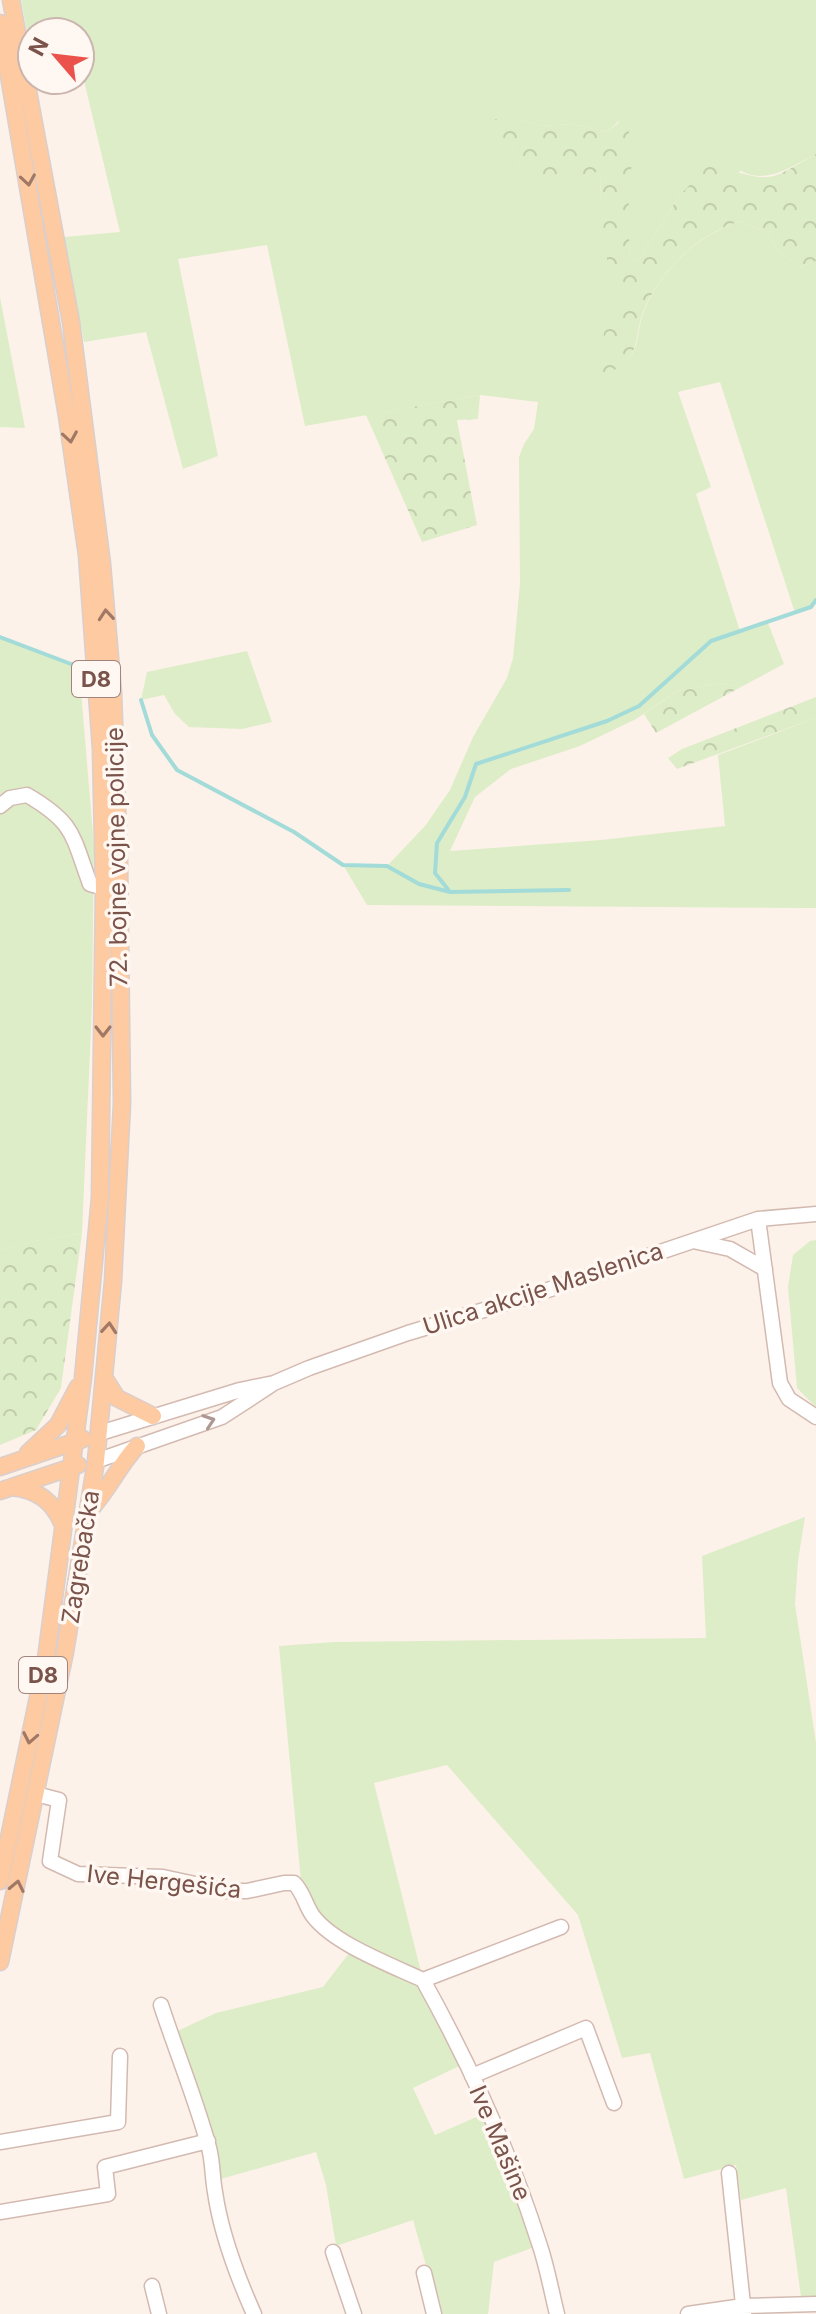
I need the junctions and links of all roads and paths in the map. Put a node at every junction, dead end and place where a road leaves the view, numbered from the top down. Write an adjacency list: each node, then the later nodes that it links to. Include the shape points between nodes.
1 (11, 0): 10 (main road, 72. bojne vojne policije / D8, one-way to 1, via 122,1103 113,693 71,322)
2 (0, 23): 4 (main road, 72. bojne vojne policije / D8, one-way to 4, via 87,555 101,749)
3 (3, 799): 4 (street, via 27,795 53,810 72,832 90,884)
4 (104, 888): 9 (main road, 72. bojne vojne policije / D8, one-way to 9, via 100,1185)
5 (816, 1214): 6 (street, Ulica akcije Maslenica)
6 (758, 1219): 7 (street, Ulica akcije Maslenica); 8 (street)
7 (693, 1241): 8 (street, via 730,1249); 11 (street, Ulica akcije Maslenica, via 408,1333)
8 (765, 1269): 13 (street, via 780,1383 789,1399)
9 (83, 1378): 15 (main road, 72. bojne vojne policije / D8); 17 (main road, via 58,1425)
10 (105, 1379): 12 (main road, via 117,1398); 14 (main road, 72. bojne vojne policije / D8)
11 (274, 1383): 12 (street, Ulica akcije Maslenica); 16 (street, Ulica akcije Maslenica, one-way to 11, via 222,1417)
12 (153, 1416): 14 (street, Ulica akcije Maslenica)
13 (816, 1417)
14 (100, 1433): 15 (main road); 18 (main road, Zagrebačka / D8)
15 (76, 1441): 17 (main road); 20 (main road, Zagrebačka / D8)
16 (137, 1446): 18 (street, Ulica akcije Maslenica); 22 (main road)
17 (20, 1459): 19 (main road)
18 (96, 1461): 20 (main road); 22 (main road, Zagrebačka / D8)
19 (0, 1467)
20 (72, 1467): 21 (main road); 23 (main road, Zagrebačka / D8)
21 (5, 1489): 23 (main road, via 26,1489 48,1500)
22 (88, 1512): 24 (main road, Zagrebačka / D8)
23 (63, 1527): 25 (main road, Zagrebačka / D8, one-way to 25, via 46,1659)
24 (36, 1794): 27 (main road, Zagrebačka / D8, one-way to 24); 28 (street, Ive Hergešića, via 59,1800 50,1861 78,1874 163,1877 227,1891 294,1883 313,1916 342,1940)
25 (0, 1881)
26 (561, 1927): 28 (street)
27 (0, 1962)
28 (423, 1980): 31 (street, Ive Mašine)
29 (161, 2005): 33 (street)
30 (120, 2056): 34 (street, via 118,2122)
31 (472, 2076): 32 (street, via 586,2028); 46 (street, Ive Mašine, via 540,2245)
32 (614, 2103)
33 (208, 2141): 36 (street, via 105,2167 108,2194); 43 (street, via 214,2190)
34 (0, 2142)
35 (729, 2173): 41 (street)
36 (0, 2212)
37 (333, 2252): 44 (street)
38 (424, 2273): 45 (street)
39 (152, 2286): 42 (street)
40 (816, 2304): 41 (street)
41 (744, 2310): 47 (street)
42 (159, 2314)
43 (254, 2314)
44 (354, 2314)
45 (434, 2314)
46 (557, 2314)
47 (688, 2314)

